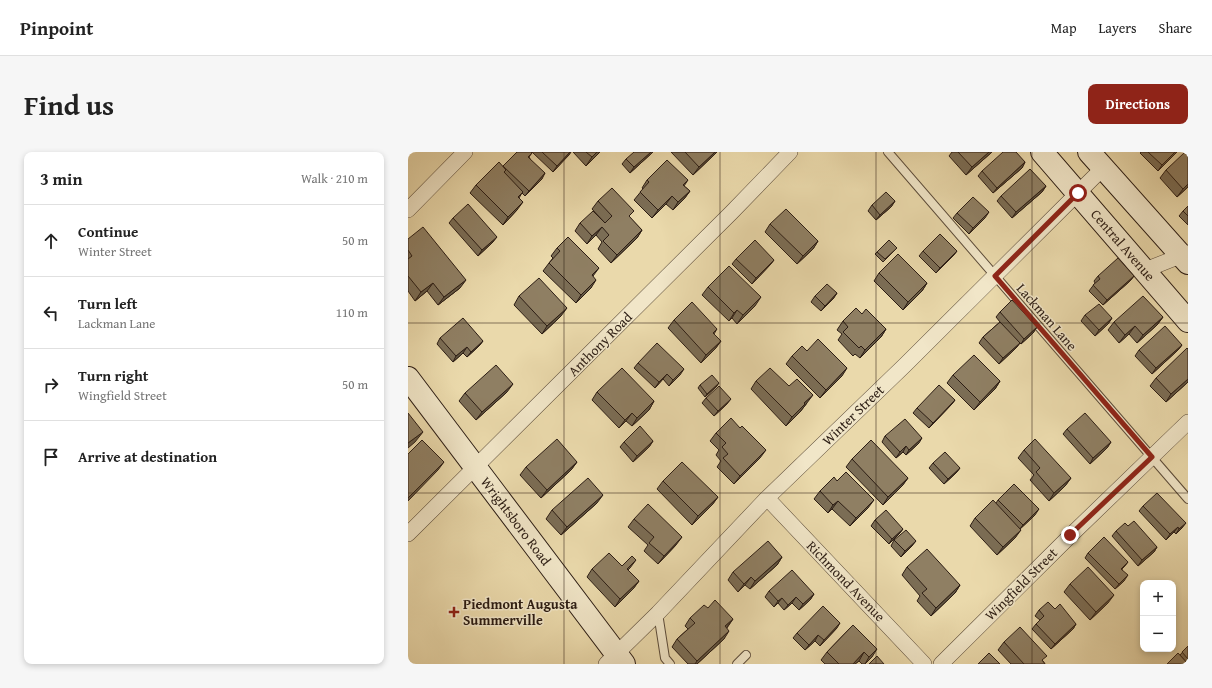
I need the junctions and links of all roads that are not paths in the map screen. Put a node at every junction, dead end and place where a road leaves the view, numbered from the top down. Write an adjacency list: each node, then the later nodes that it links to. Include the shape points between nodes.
1 (465, 152): 8 (street)
2 (790, 152): 16 (street, Anthony Road)
3 (888, 152): 11 (lane, Lackman Lane)
4 (1042, 152): 7 (main road, Central Avenue)
5 (1089, 152): 6 (main road)
6 (1103, 168): 7 (street, Winter Street); 9 (main road)
7 (1078, 193): 10 (main road, Central Avenue); 11 (street, Winter Street)
8 (408, 210)
9 (1186, 257): 10 (street)
10 (1145, 270): 12 (main road, Central Avenue)
11 (995, 276): 15 (lane, Lackman Lane); 17 (street, Winter Street)
12 (1188, 321)
13 (408, 378): 16 (main road, Wrightsboro Road)
14 (1188, 422): 15 (street, Wingfield Street)
15 (1152, 457): 18 (lane, Lackman Lane); 26 (street, Wingfield Street)
16 (476, 467): 19 (street, Anthony Road); 22 (main road, Wrightsboro Road)
17 (767, 498): 20 (street, Winter Street); 25 (street, Richmond Avenue)
18 (1188, 498)
19 (408, 534)
20 (658, 613): 22 (street, Winter Street); 23 (lane, via 665,658)
21 (746, 655): 24 (lane)
22 (616, 660)
23 (670, 664)
24 (737, 664)
25 (924, 664)
26 (941, 664)

